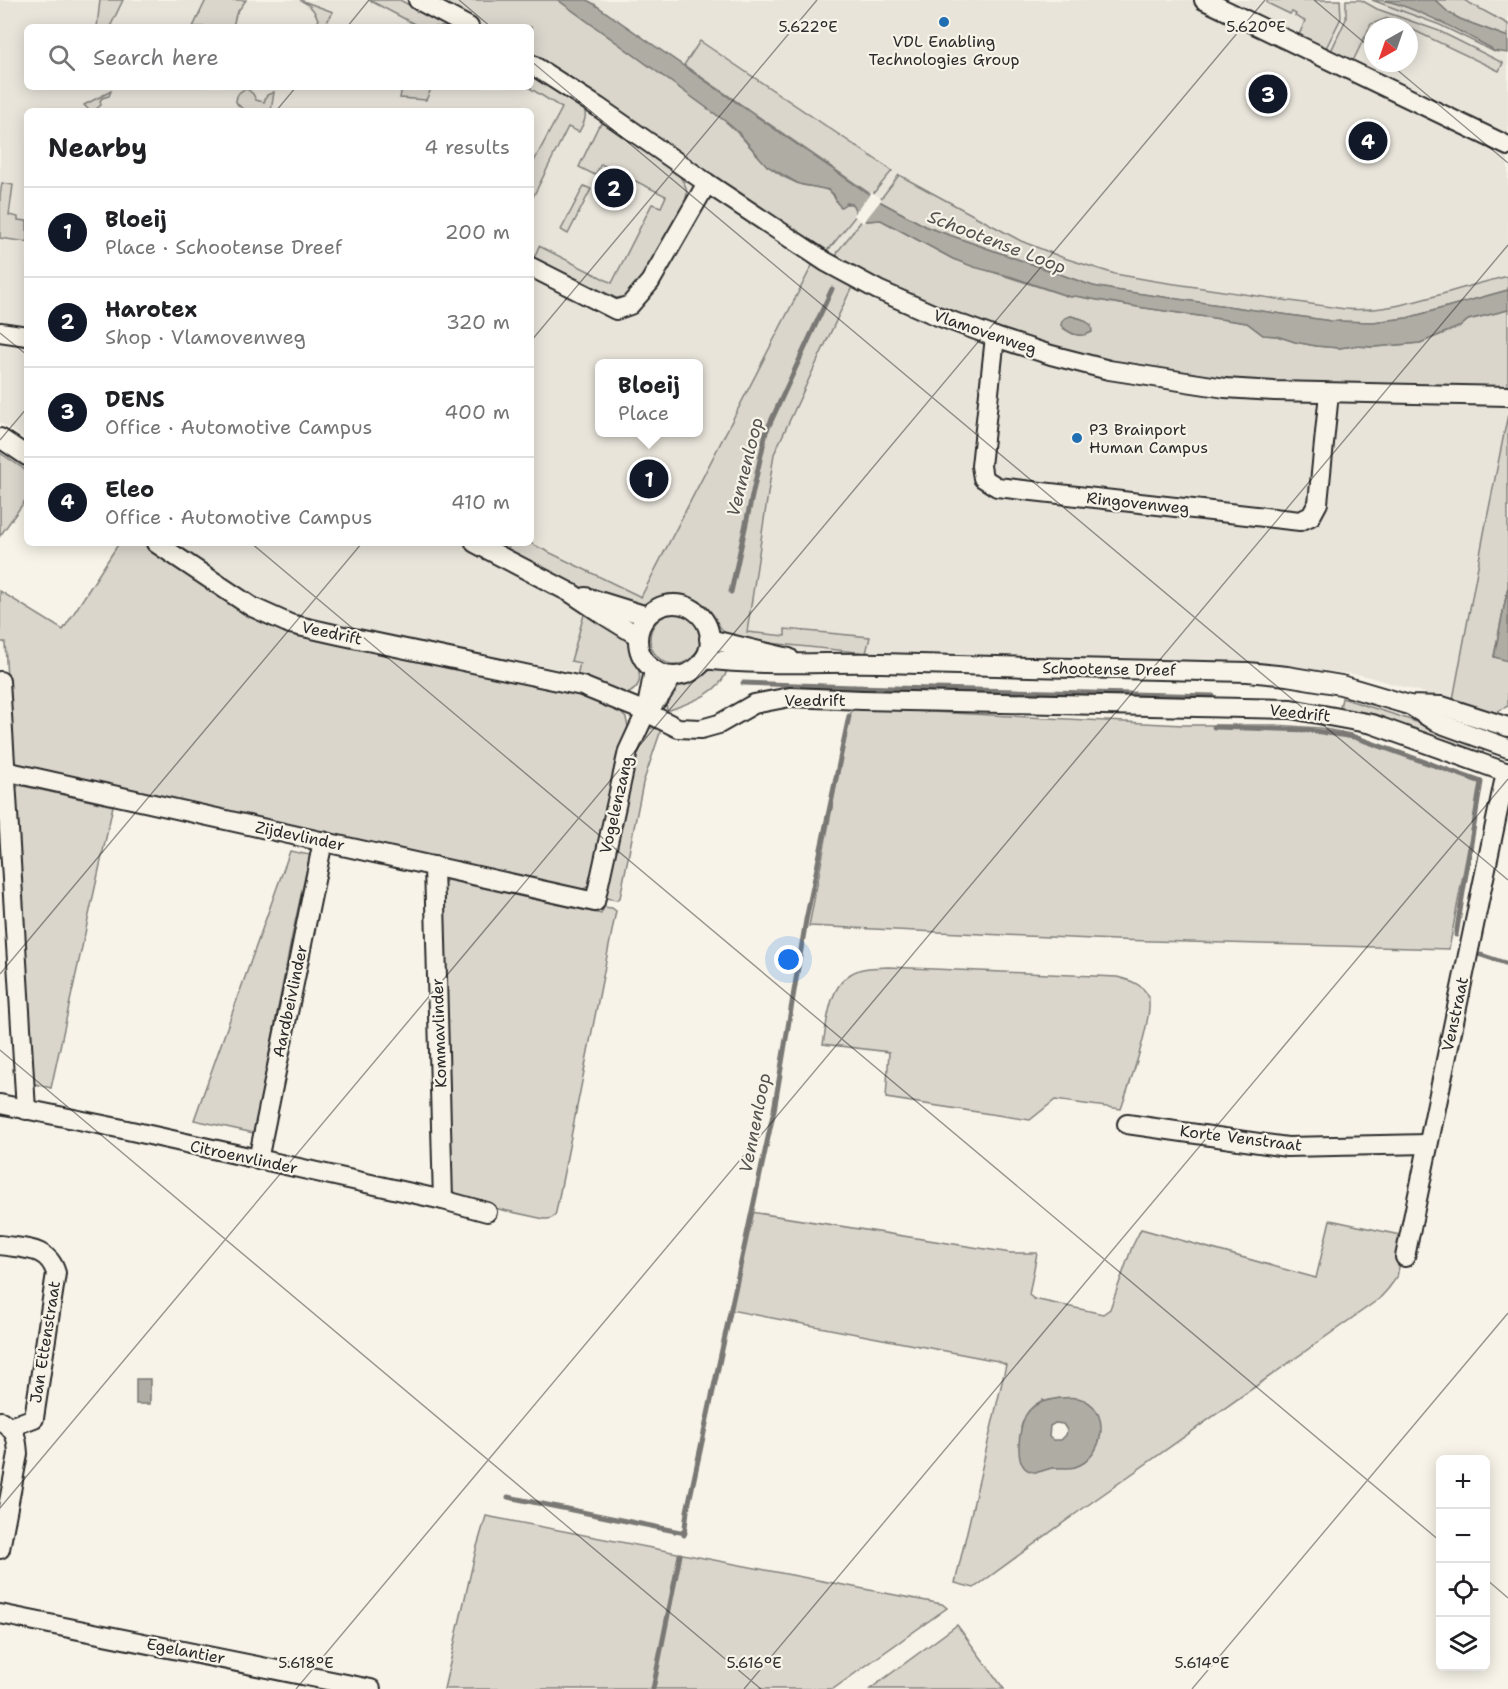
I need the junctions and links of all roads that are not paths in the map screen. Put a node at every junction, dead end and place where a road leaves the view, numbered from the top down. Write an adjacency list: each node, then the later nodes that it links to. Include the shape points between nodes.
1 (418, 0): 3 (street)
2 (1204, 0): 5 (street)
3 (463, 24)
4 (534, 66): 6 (street, Vlamovenweg)
5 (1508, 146)
6 (707, 183): 7 (street, via 650,282 630,305 616,310); 10 (street, Vlamovenweg, via 826,262 878,290)
7 (534, 269)
8 (0, 332): 9 (street)
9 (24, 336)
10 (995, 337): 11 (street, Vlamovenweg, via 1119,372 1224,388); 11 (street, Ringovenweg, via 981,466 983,478 997,487 1300,522 1311,516 1318,503)
11 (1329, 393): 12 (street, Vlamovenweg)
12 (1508, 396)
13 (0, 438): 14 (street)
14 (24, 454)
15 (160, 546): 27 (street, Veedrift, via 252,607 290,624 582,686)
16 (481, 546): 17 (street)
17 (572, 593): 18 (street); 19 (street)
18 (647, 616): 19 (street); 20 (street, via 672,604 686,607 698,614)
19 (638, 636): 23 (street, via 641,655)
20 (710, 639): 21 (street); 22 (street, Schootense Dreef)
21 (704, 659): 22 (street, Schootense Dreef); 24 (street, via 696,668)
22 (805, 663): 26 (street, Schootense Dreef, via 1248,672 1341,685)
23 (654, 670): 24 (street); 27 (street, Vogelenzang)
24 (673, 676): 27 (street, Vogelenzang)
25 (0, 681): 30 (street)
26 (1409, 705): 28 (street, Schootense Dreef, via 1442,706); 29 (street, Schootense Dreef, via 1436,722)
27 (646, 712): 31 (street, Veedrift, via 678,728 701,729 754,704 790,697 1291,709 1372,724); 34 (street, Vogelenzang, via 628,751)
28 (1508, 727)
29 (1508, 748)
30 (5, 771): 32 (street, Zijdevlinder); 36 (street)
31 (1507, 772): 38 (street, Venstraat)
32 (323, 841): 33 (street, Zijdevlinder); 39 (street, Aardbeivlinder)
33 (434, 866): 34 (street, Zijdevlinder); 40 (street, Kommavlinder)
34 (595, 902)
35 (0, 1104): 36 (street, Citroenvlinder)
36 (26, 1110): 39 (street, Citroenvlinder)
37 (1127, 1124): 38 (street, Korte Venstraat, via 1287,1147)
38 (1428, 1144): 43 (street, Venstraat)
39 (258, 1160): 40 (street, Citroenvlinder)
40 (444, 1200): 41 (street, Citroenvlinder)
41 (487, 1212)
42 (0, 1245): 44 (street, Jan Ettenstraat, via 39,1251 53,1263 56,1273 34,1418)
43 (1405, 1257)
44 (5, 1424): 45 (street, via 17,1439 18,1454)
45 (0, 1549)
46 (0, 1614): 47 (street, Egelantier)
47 (371, 1689)

